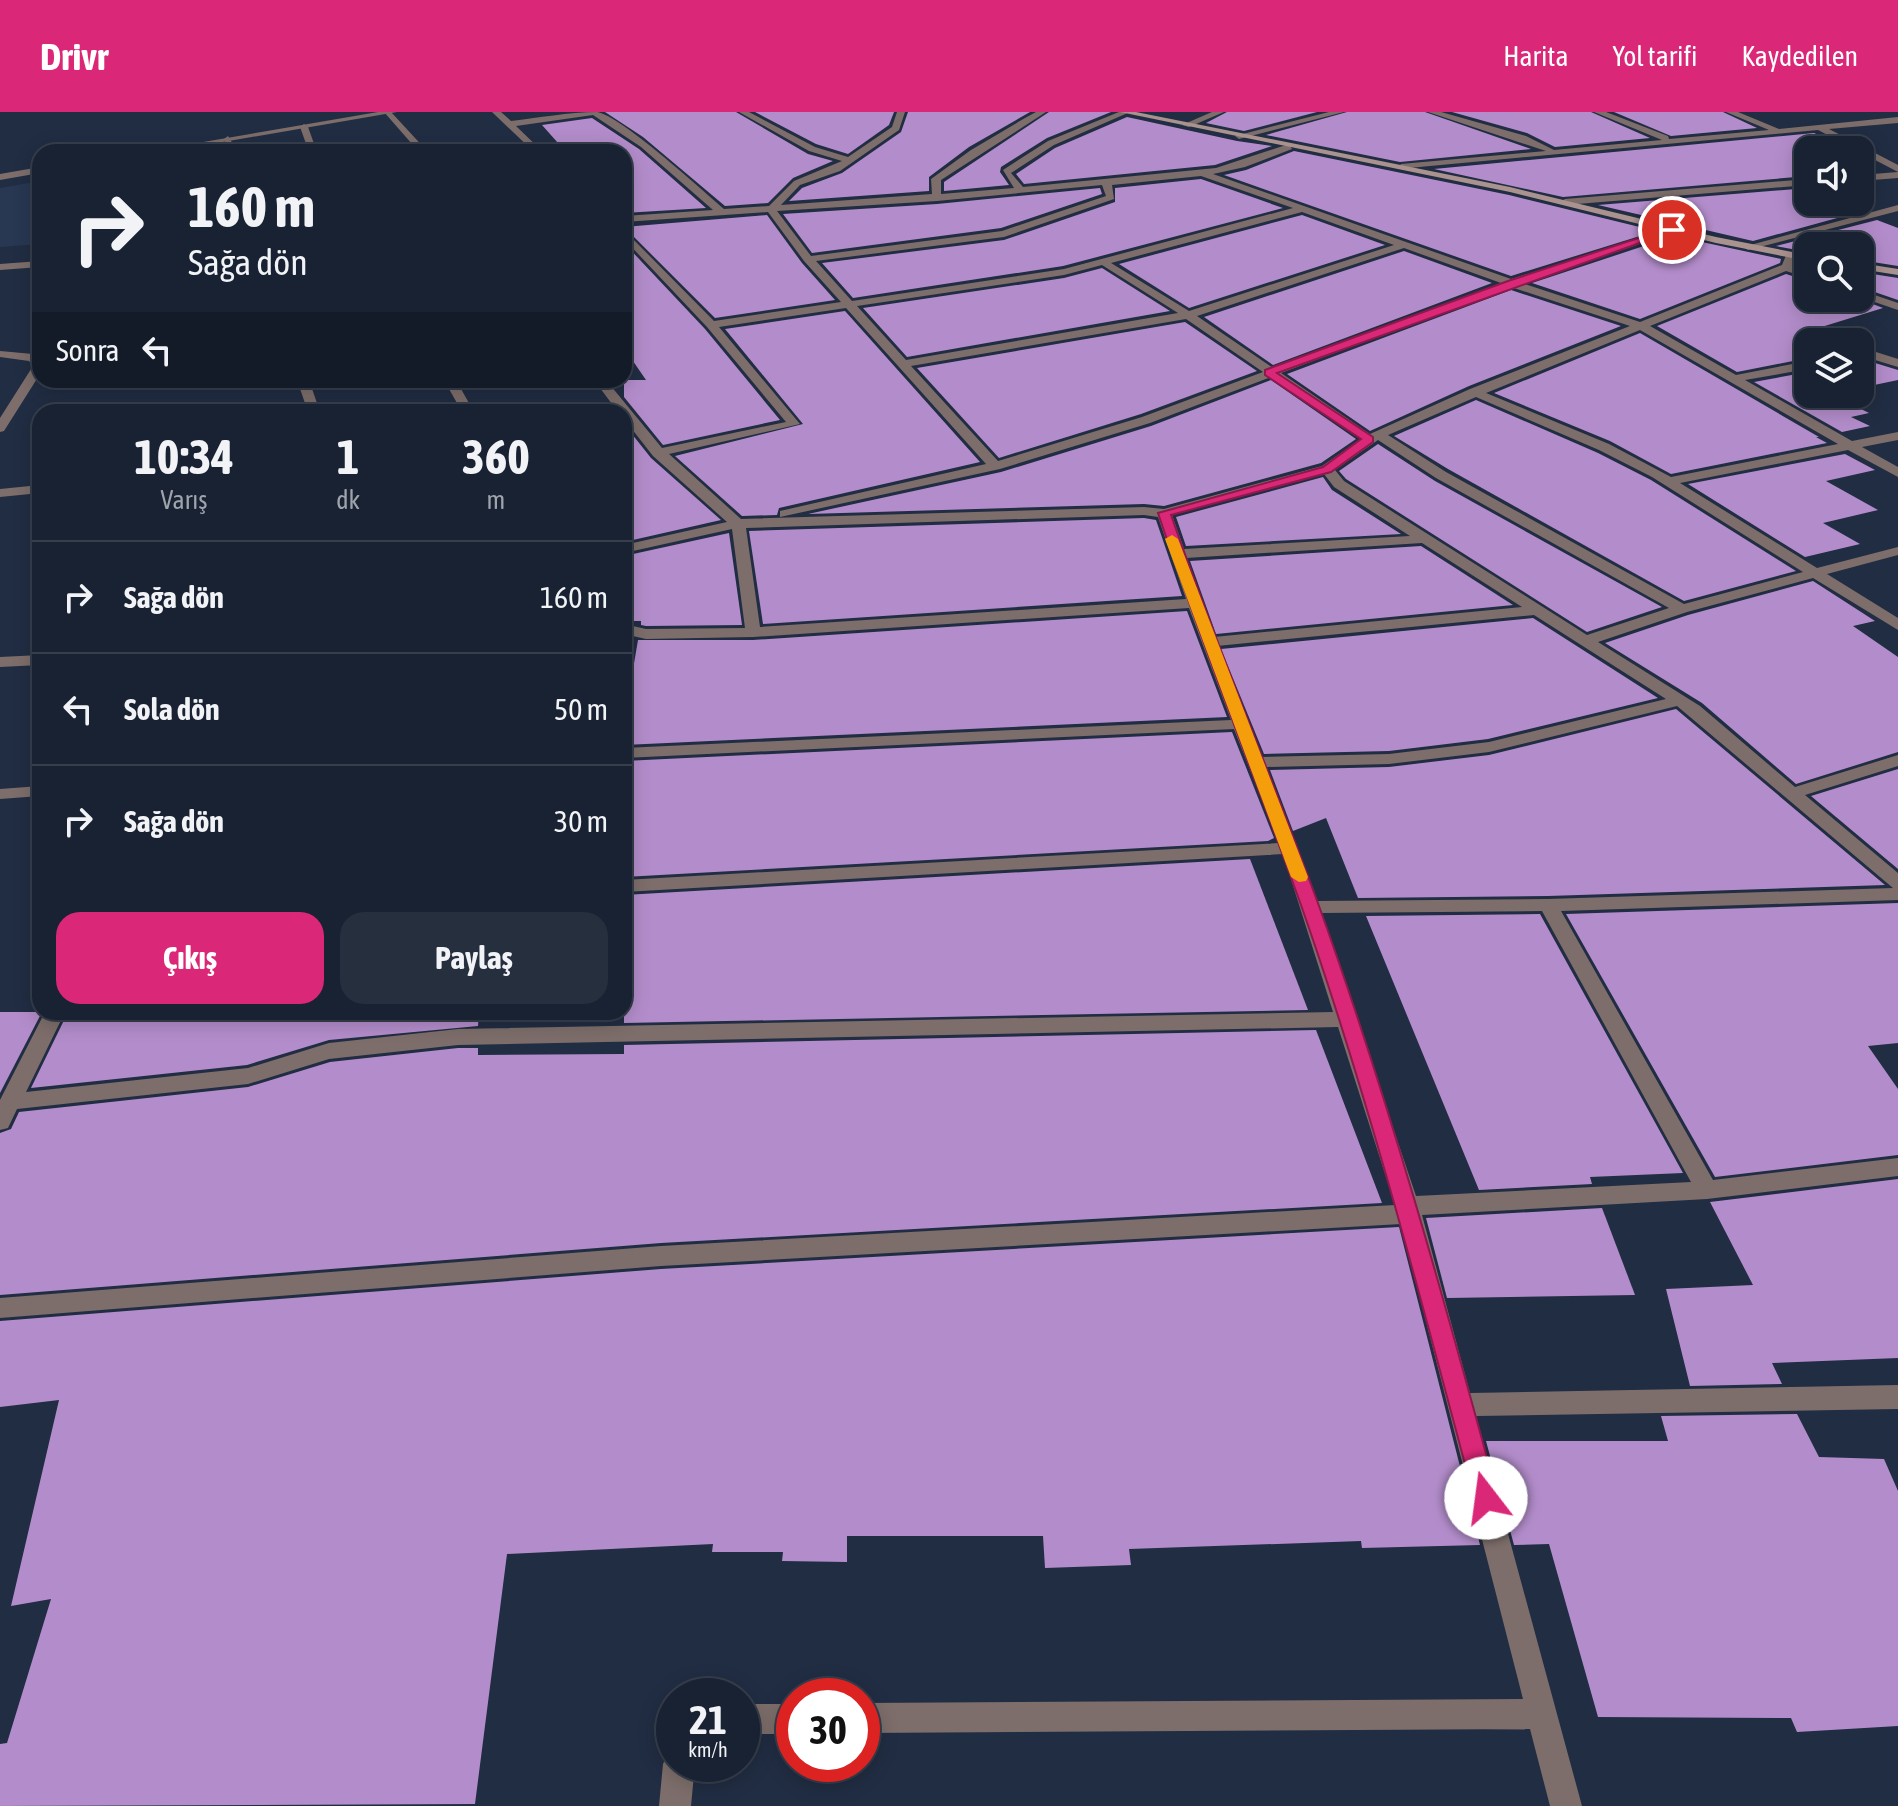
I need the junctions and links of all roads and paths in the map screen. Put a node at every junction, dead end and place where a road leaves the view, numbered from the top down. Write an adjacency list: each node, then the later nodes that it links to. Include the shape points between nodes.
1 (390, 112): 16 (street); 25 (street)
2 (496, 112): 14 (street)
3 (594, 112): 14 (street); 45 (street, via 644,145)
4 (743, 112): 29 (street, via 812,149)
5 (901, 112): 29 (street, via 896,128)
6 (1042, 112): 39 (street, via 936,179)
7 (1125, 112): 15 (main road); 38 (street, via 1051,143 1006,172)
8 (1220, 112): 15 (street)
9 (1340, 112): 19 (street)
10 (1432, 112): 28 (street)
11 (1598, 112): 21 (street)
12 (1730, 112): 18 (street)
13 (1898, 120): 17 (street)
14 (511, 124): 26 (street)
15 (1186, 125): 19 (main road)
16 (304, 127): 20 (street); 24 (street)
17 (1818, 127): 18 (street); 33 (street)
18 (1779, 131): 21 (street)
19 (1239, 136): 27 (main road)
20 (228, 139): 22 (street); 23 (street)
21 (1672, 140): 28 (street)
22 (198, 144)
23 (230, 144)
24 (310, 144)
25 (417, 144)
26 (531, 144)
27 (1289, 147): 30 (main road); 32 (street, via 1265,159)
28 (1553, 150): 30 (street)
29 (850, 161): 42 (street, via 797,183)
30 (1401, 167): 40 (main road)
31 (32, 171): 35 (street)
32 (1200, 172): 36 (street); 43 (street)
33 (1898, 172): 34 (street)
34 (1874, 176)
35 (0, 177)
36 (1106, 182): 38 (street); 52 (street, via 1111,197 1004,234)
37 (1794, 183): 40 (street)
38 (1021, 191): 39 (street)
39 (937, 198): 42 (street)
40 (1565, 202): 48 (main road)
41 (1898, 208): 44 (street)
42 (771, 209): 45 (street); 52 (street)
43 (1302, 209): 50 (street); 55 (street)
44 (1884, 211): 46 (street); 51 (street)
45 (722, 212): 47 (street)
46 (1898, 215)
47 (632, 218)
48 (1672, 230): 51 (main road); 61 (street)
49 (632, 241): 66 (street)
50 (1404, 245): 61 (street); 65 (street)
51 (1748, 247): 54 (main road)
52 (808, 259): 63 (street)
53 (1794, 260): 54 (main road)
54 (1788, 261): 57 (street); 67 (street)
55 (1106, 264): 63 (street); 65 (street)
56 (32, 265): 58 (street)
57 (1794, 265)
58 (0, 267)
59 (1874, 268): 60 (main road)
60 (1898, 272)
61 (1511, 283): 67 (street); 74 (street)
62 (1874, 298): 64 (street)
63 (852, 305): 66 (street); 72 (street)
64 (1898, 307)
65 (1188, 315): 72 (street); 74 (street)
66 (711, 325): 85 (street, via 794,424)
67 (1643, 327): 76 (street); 78 (street)
68 (0, 354): 70 (street)
69 (1874, 356): 71 (street)
70 (32, 358)
71 (1898, 363)
72 (904, 364): 86 (street)
73 (1794, 368): 76 (street)
74 (1269, 373): 83 (street); 86 (street, via 1146,420)
75 (32, 377): 81 (street)
76 (1734, 379): 84 (street)
77 (606, 388): 79 (street)
78 (1474, 392): 83 (street); 89 (street)
79 (619, 404)
80 (632, 420): 85 (street)
81 (0, 428)
82 (1898, 436): 84 (street)
83 (1373, 437): 87 (street); 100 (street)
84 (1850, 445): 88 (street); 89 (street)
85 (658, 453): 93 (street)
86 (995, 466): 93 (street)
87 (1327, 469): 92 (street); 94 (street, via 1339,484)
88 (1898, 473)
89 (1669, 481): 98 (street)
90 (32, 490): 91 (street)
91 (0, 493)
92 (1164, 513): 93 (street); 97 (street)
93 (738, 524): 95 (street); 104 (street)
94 (1424, 539): 97 (street); 101 (street)
95 (632, 547)
96 (1898, 551): 98 (street)
97 (1176, 554): 99 (street)
98 (1817, 573): 100 (street); 102 (street)
99 (1195, 603): 104 (street); 106 (street)
100 (1682, 609): 105 (street)
101 (1538, 610): 105 (street); 106 (street)
102 (1898, 625)
103 (632, 631): 104 (street)
104 (753, 632)
105 (1585, 641): 109 (street)
106 (1208, 642): 110 (street)
107 (32, 660): 108 (street)
108 (0, 662)
109 (1679, 701): 113 (street, via 1489,747 1389,759); 115 (street)
110 (1242, 724): 111 (street); 113 (street)
111 (632, 753)
112 (1898, 760): 115 (street)
113 (1254, 762): 117 (street)
114 (32, 792): 116 (street)
115 (1794, 793): 118 (street)
116 (0, 794)
117 (1290, 848): 119 (street); 122 (street)
118 (1898, 883)
119 (632, 886)
120 (1898, 894): 121 (street)
121 (1548, 905): 122 (street); 127 (street)
122 (1310, 907): 123 (street)
123 (1345, 1019): 125 (street, via 458,1037 329,1051 248,1076); 128 (street)
124 (51, 1020): 125 (street)
125 (5, 1112)
126 (1898, 1167): 127 (street)
127 (1707, 1190): 128 (street)
128 (1408, 1210): 129 (street, via 661,1256); 131 (street)
129 (0, 1308)
130 (1898, 1397): 131 (street)
131 (1462, 1405): 132 (street)
132 (1542, 1714): 133 (street); 136 (street)
133 (880, 1718)
134 (677, 1782): 135 (street)
135 (675, 1806)
136 (1566, 1806)

